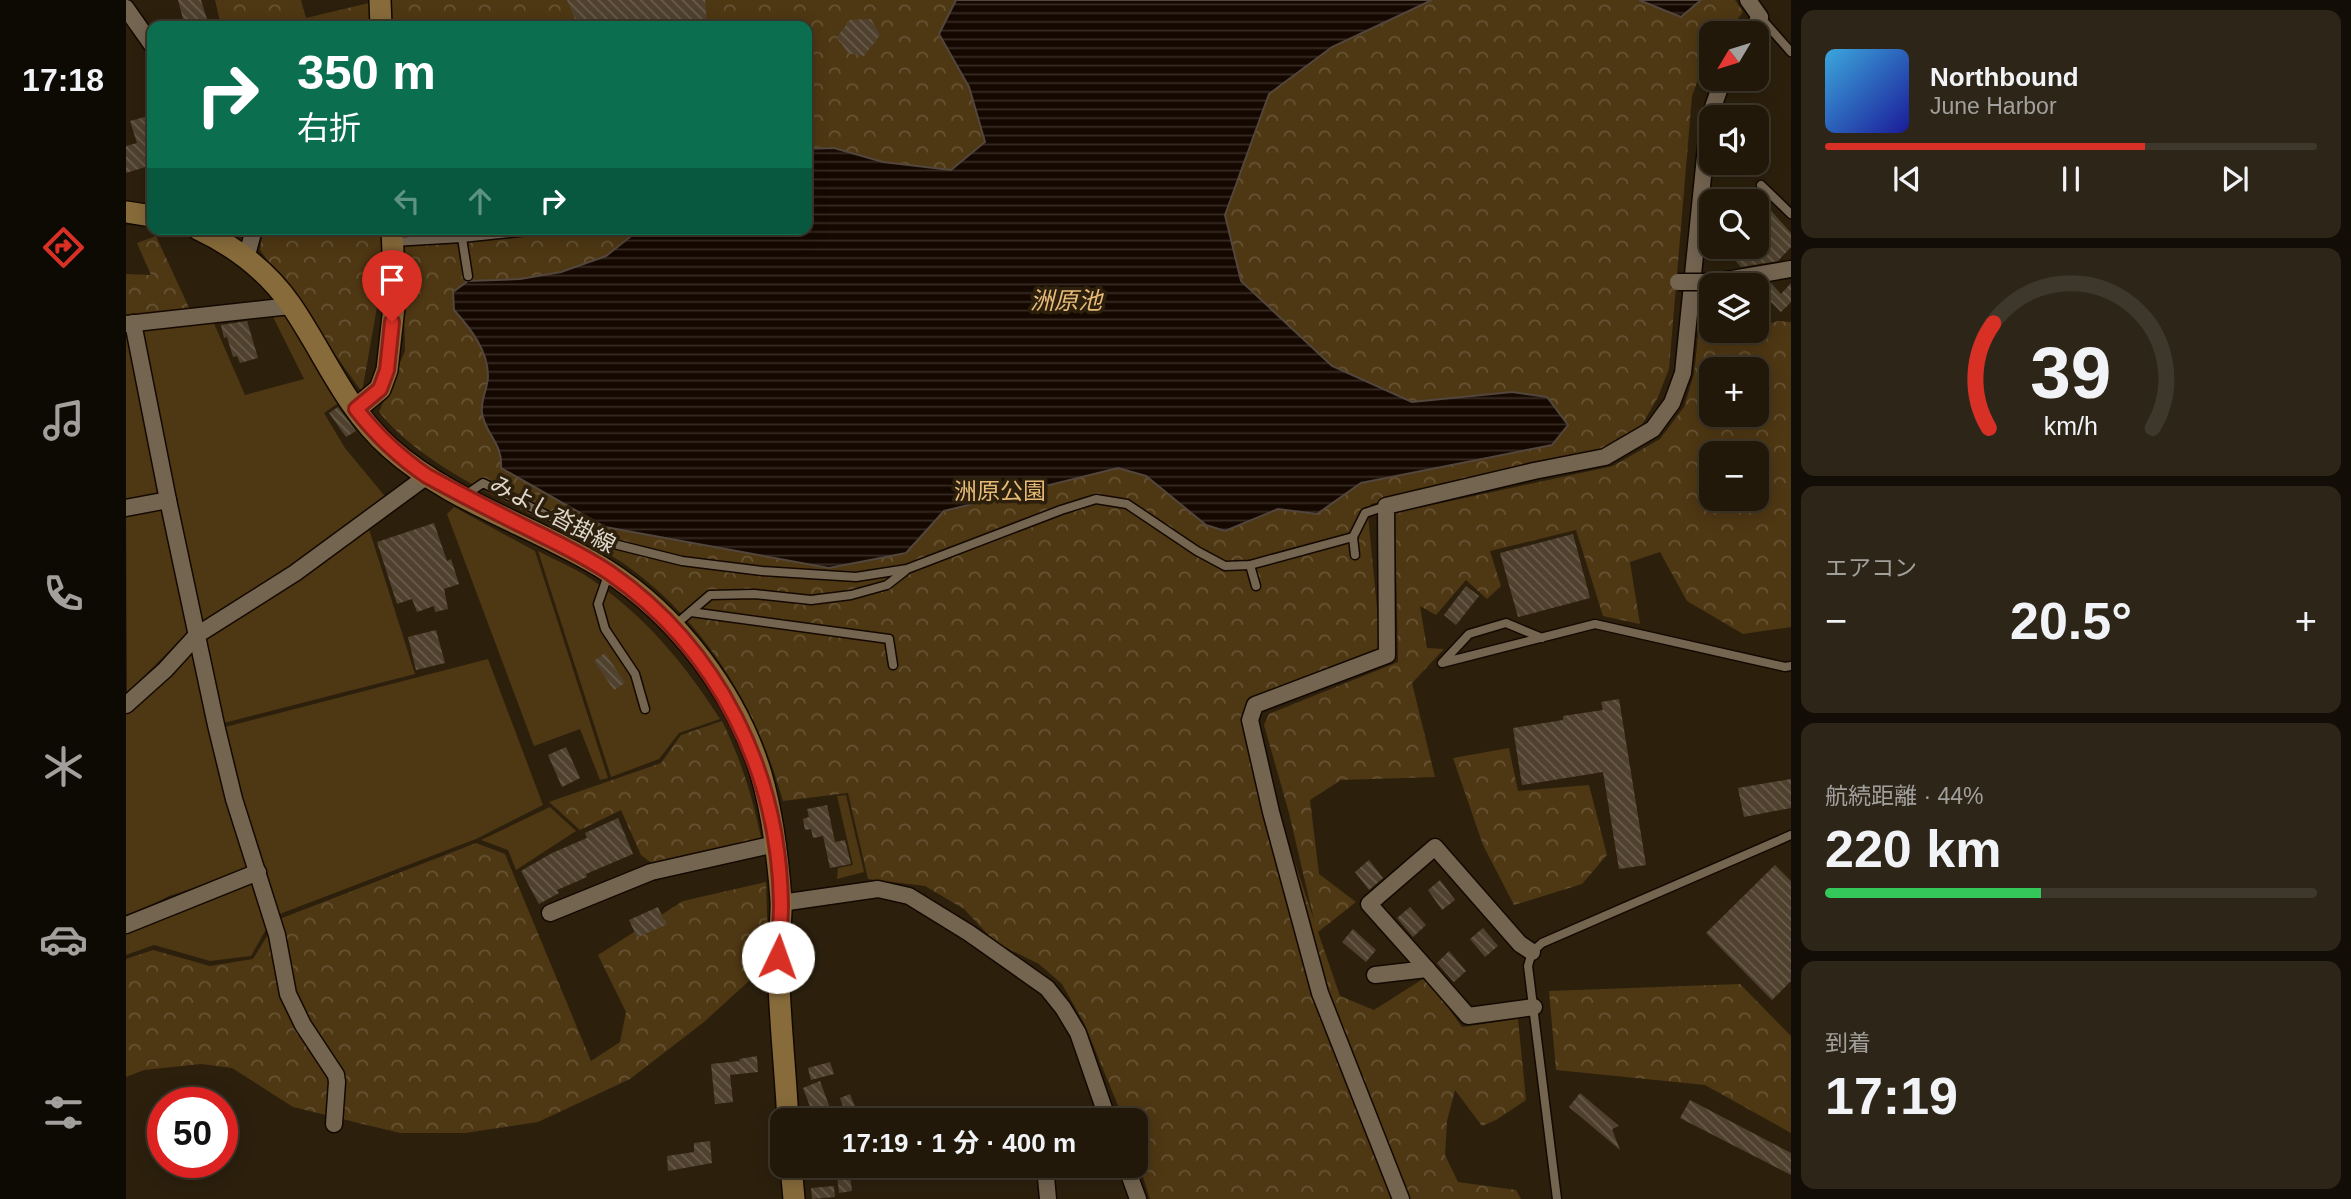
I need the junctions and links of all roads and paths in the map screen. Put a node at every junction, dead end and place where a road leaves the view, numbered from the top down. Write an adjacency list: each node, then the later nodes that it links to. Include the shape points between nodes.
1 (380, 0): 5 (main road)
2 (1748, 0): 4 (street)
3 (126, 8): 7 (street)
4 (1760, 17): 6 (street); 9 (lane)
5 (381, 21)
6 (1758, 21)
7 (131, 27): 8 (street)
8 (147, 41)
9 (1791, 52)
10 (1719, 91): 30 (street, via 1706,147 1683,373 1672,403 1653,429 1605,457)
11 (1761, 185): 13 (lane)
12 (126, 212): 14 (main road)
13 (1791, 214)
14 (147, 215)
15 (209, 235): 20 (main road, みよし沓掛線)
16 (252, 235): 20 (street)
17 (491, 235): 19 (lane)
18 (392, 236): 19 (lane); 26 (main road, via 395,298 387,370 380,389)
19 (463, 238): 22 (lane)
20 (246, 259): 24 (main road, みよし沓掛線)
21 (1791, 269): 23 (street, bridge, via 1714,282)
22 (468, 276)
23 (1678, 282)
24 (291, 306): 25 (street); 26 (main road, みよし沓掛線)
25 (130, 324): 29 (street)
26 (356, 409): 27 (main road, みよし沓掛線, via 387,446)
27 (427, 476): 28 (main road, みよし沓掛線); 40 (street, via 295,573)
28 (464, 496): 35 (lane, via 482,483 594,539 682,561 856,577); 36 (main road, みよし沓掛線)
29 (168, 500): 31 (street); 40 (street)
30 (1386, 506): 32 (lane, via 1365,513); 65 (street, via 1387,655 1255,705 1250,720 1320,993)
31 (126, 508)
32 (1353, 537): 33 (lane); 34 (lane)
33 (1355, 555)
34 (1250, 565): 35 (lane, via 1225,566 1127,504 1096,499); 37 (lane)
35 (907, 569): 38 (lane, via 887,585 851,595 811,600 710,595)
36 (609, 572): 39 (main road, みよし沓掛線); 45 (lane, via 598,604 605,629 635,674)
37 (1256, 586)
38 (691, 612): 39 (lane); 42 (lane, via 889,639)
39 (673, 626): 47 (main road, みよし沓掛線, via 712,676 747,739 760,772)
40 (197, 635): 44 (street); 48 (street, via 234,799)
41 (1542, 638): 41 (lane, via 1467,657 1442,663 1469,634 1506,623); 43 (lane, via 1595,624)
42 (893, 665)
43 (1791, 666)
44 (126, 705)
45 (645, 709)
46 (1791, 835): 52 (lane, via 1542,943)
47 (775, 844): 49 (main road, みよし沓掛線); 50 (street, via 651,872)
48 (258, 872): 51 (street); 58 (street, via 288,994 336,1075)
49 (781, 903): 56 (main road, みよし沓掛線, via 778,957); 57 (street, via 878,889 909,896 969,933 1047,988 1063,1008 1078,1033)
50 (550, 913)
51 (126, 925)
52 (1532, 952): 53 (street, via 1435,846 1369,904); 55 (lane, via 1528,967)
53 (1427, 969): 54 (street); 55 (street, via 1468,1016)
54 (1375, 975)
55 (1534, 1007): 66 (lane)
56 (787, 1108)
57 (1104, 1108)
58 (334, 1124)
59 (793, 1178): 62 (main road)
60 (1046, 1178): 63 (street)
61 (1130, 1178): 64 (street)
62 (794, 1199)
63 (1048, 1199)
64 (1138, 1199)
65 (1401, 1199)
66 (1557, 1199)

